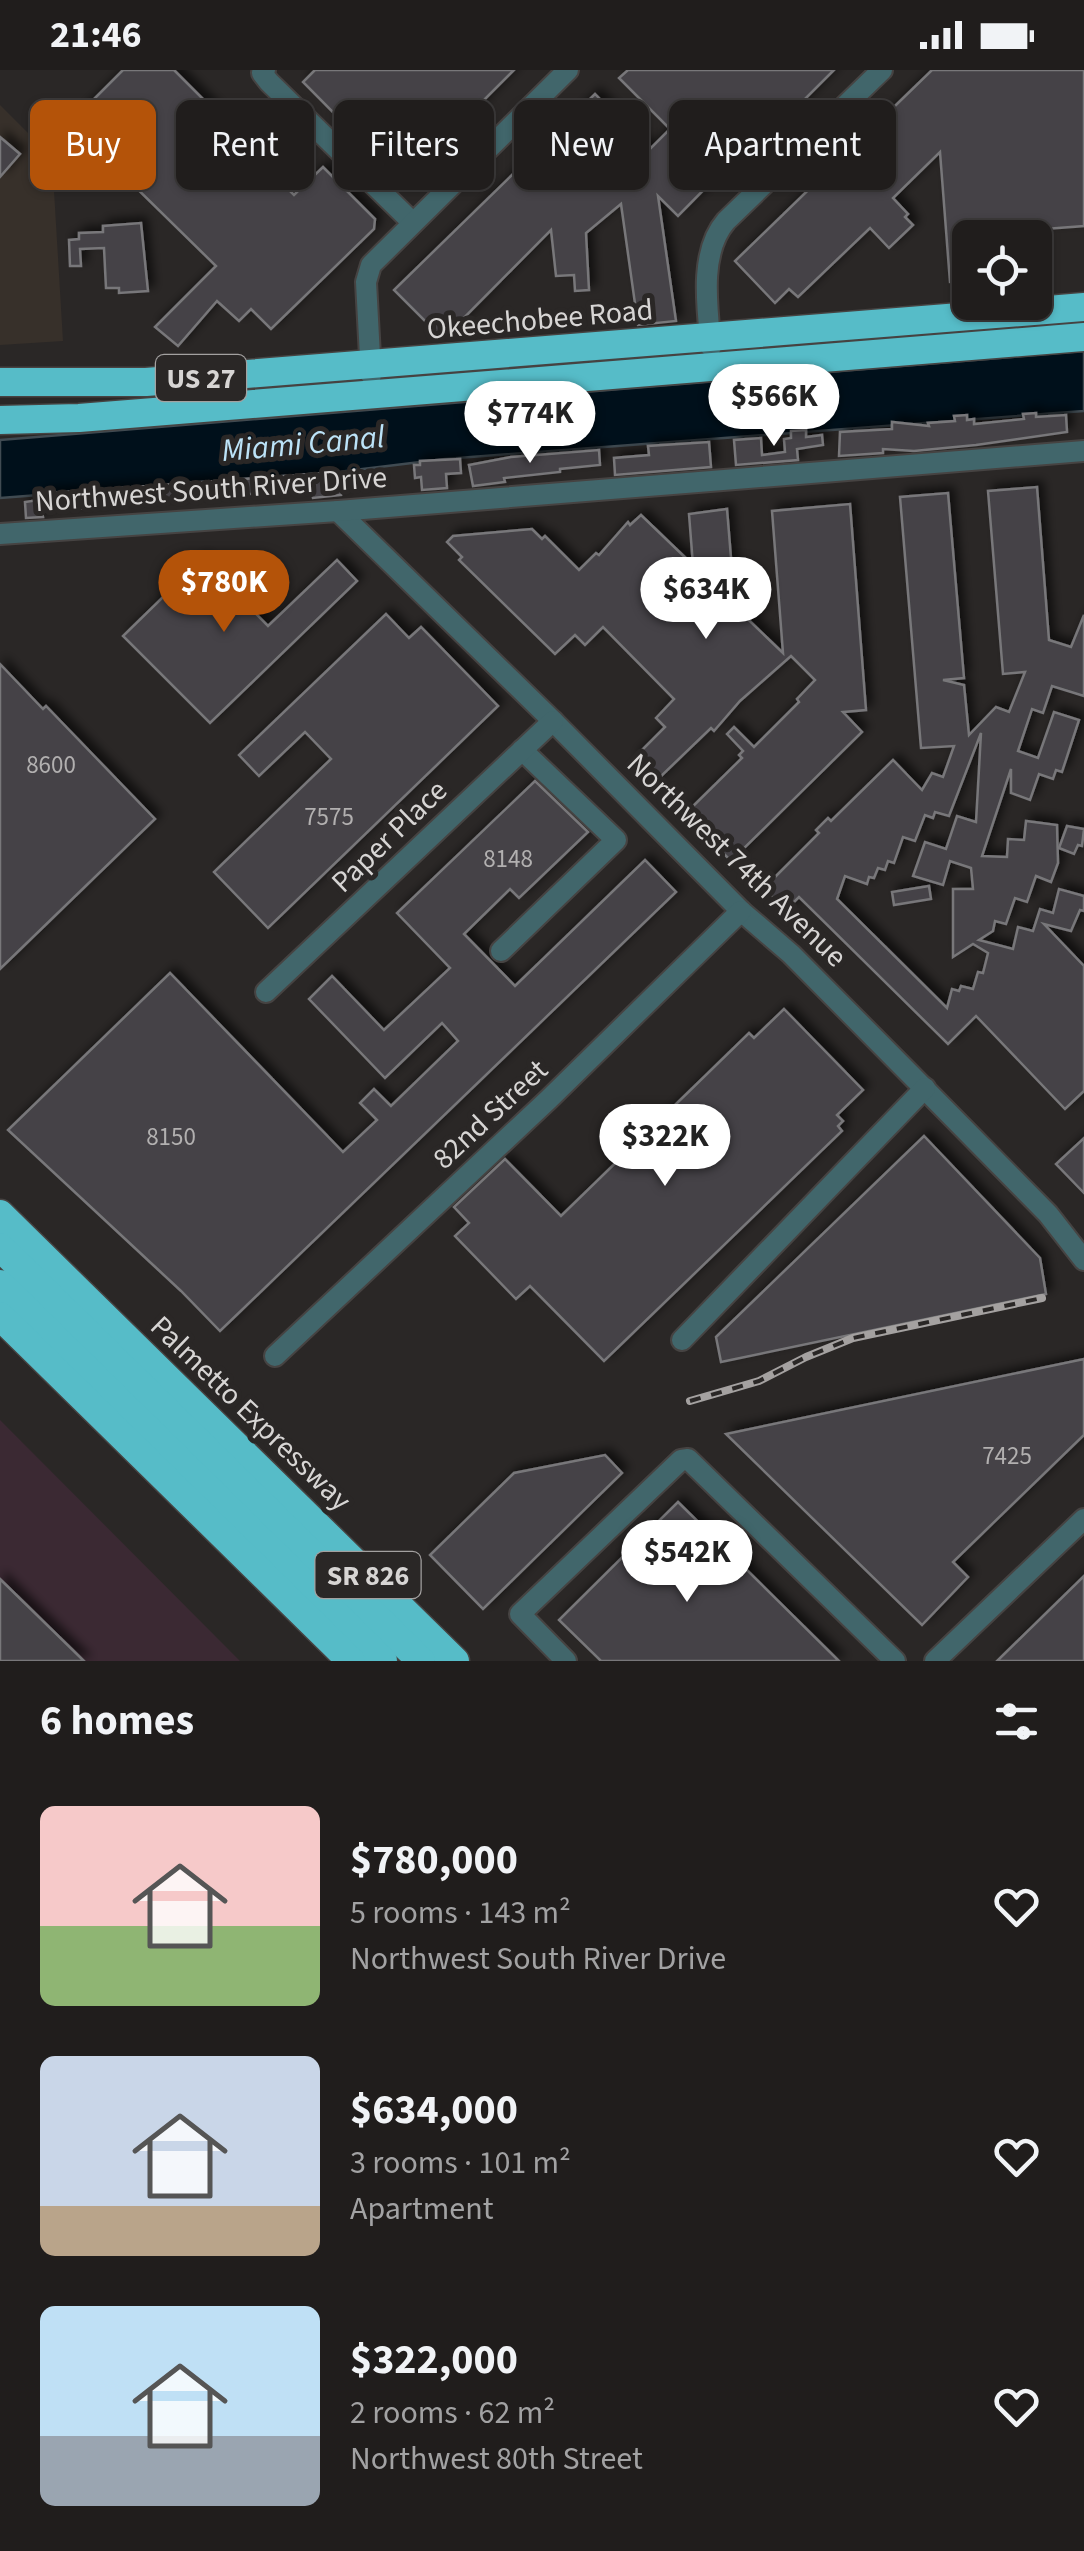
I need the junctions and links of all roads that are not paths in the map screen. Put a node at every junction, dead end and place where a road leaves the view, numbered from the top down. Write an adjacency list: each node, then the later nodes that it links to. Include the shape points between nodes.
1 (568, 70): 4 (street)
2 (882, 70): 6 (street, via 714,237 707,260)
3 (264, 71): 4 (street)
4 (412, 222): 8 (street, via 371,265 366,282)
5 (1084, 307): 6 (highway, Okeechobee Road / US 27)
6 (710, 338): 8 (highway, Okeechobee Road / US 27); 9 (street)
7 (1084, 338): 9 (highway, Okeechobee Road / US 27)
8 (371, 365): 10 (highway, Okeechobee Road / US 27, via 146,382); 11 (street)
9 (713, 368): 11 (highway, Okeechobee Road / US 27)
10 (0, 382)
11 (372, 395): 12 (highway, Okeechobee Road / US 27)
12 (0, 420)
13 (1084, 451): 14 (street, Northwest South River Drive)
14 (338, 511): 15 (street, Northwest South River Drive); 16 (street, Northwest 74th Avenue)
15 (0, 534)
16 (553, 720): 17 (street, Paper Place); 18 (street, Northwest 74th Avenue)
17 (522, 750): 19 (street, via 616,840); 20 (street, Paper Place)
18 (741, 911): 21 (street, Northwest 74th Avenue); 28 (street, 82nd Street)
19 (501, 950)
20 (266, 992)
21 (925, 1088): 24 (street, Northwest 74th Avenue); 27 (street)
22 (0, 1214): 34 (highway, Palmetto Expressway / SR 826)
23 (0, 1247): 33 (highway)
24 (1084, 1260)
25 (0, 1284): 29 (highway)
26 (0, 1316): 29 (highway, SR 826)
27 (682, 1340)
28 (276, 1356)
29 (140, 1437): 31 (highway, SR 826, via 188,1502); 32 (highway, via 218,1498)
30 (1084, 1518): 37 (street)
31 (351, 1661)
32 (383, 1661)
33 (421, 1661)
34 (455, 1661)
35 (566, 1661): 36 (street, via 520,1614 681,1460)
36 (895, 1661)
37 (935, 1661)

